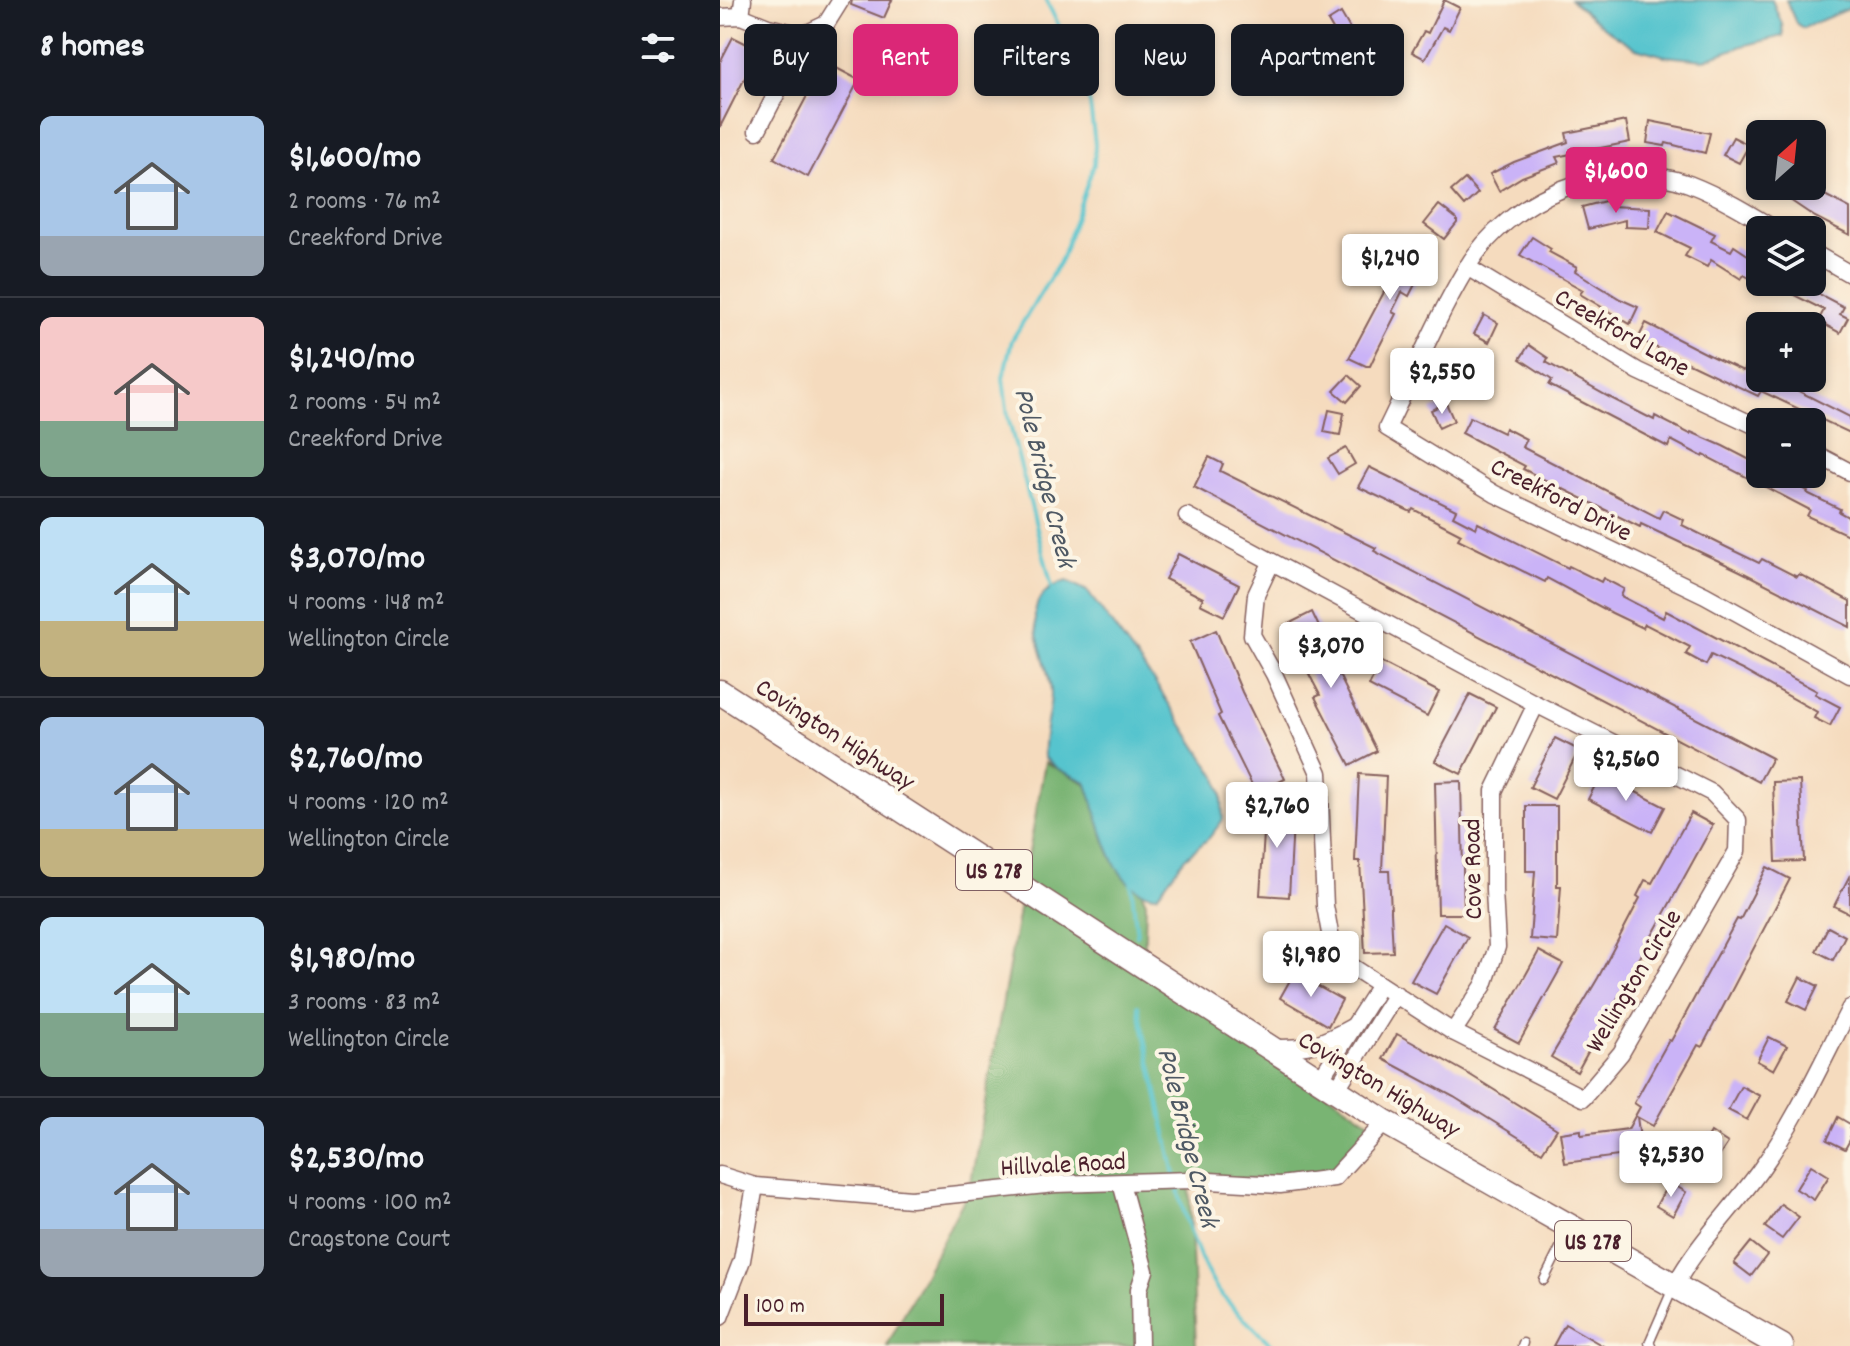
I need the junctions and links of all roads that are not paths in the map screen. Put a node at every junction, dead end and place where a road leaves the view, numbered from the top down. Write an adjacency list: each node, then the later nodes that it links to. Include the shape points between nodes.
1 (841, 0): 5 (street)
2 (742, 8): 3 (street); 4 (street)
3 (720, 17)
4 (764, 24)
5 (826, 24)
6 (775, 96): 7 (street)
7 (757, 131)
8 (1752, 216): 10 (street, Creekford Drive, via 1687,183 1626,176 1586,181 1549,193 1495,232)
9 (1826, 260): 11 (street)
10 (1467, 267): 12 (street, Creekford Lane, via 1638,371); 17 (street, Creekford Drive, via 1387,428 1495,494 1705,595)
11 (1850, 274)
12 (1746, 421)
13 (1826, 459): 14 (street)
14 (1850, 472)
15 (1187, 516): 16 (street, Wellington Circle)
16 (1271, 563): 19 (street, Wellington Circle); 20 (street, Wellington Circle, via 1256,595 1252,635 1319,773 1325,906 1334,955)
17 (1850, 675)
18 (720, 692): 25 (main road, Covington Highway / US 278)
19 (1536, 704): 24 (street, Cove Road, via 1494,791 1497,947 1484,985); 24 (street, Wellington Circle, via 1712,793 1738,820 1737,851 1621,1053 1583,1098)
20 (1380, 985): 21 (street, Wellington Circle); 23 (street)
21 (1396, 994): 24 (street, Wellington Circle); 26 (street)
22 (1850, 1008): 33 (street, via 1762,1168 1688,1260)
23 (1353, 1027): 25 (street, via 1319,1045); 26 (street)
24 (1453, 1032)
25 (1268, 1047): 26 (main road, Covington Highway / US 278)
26 (1328, 1086): 27 (main road, Covington Highway / US 278)
27 (1385, 1122): 29 (street, Hillvale Road, via 1334,1178 1280,1185); 31 (main road, Covington Highway / US 278)
28 (720, 1175): 30 (street, Hillvale Road)
29 (1121, 1183): 30 (street, Hillvale Road, via 911,1199); 36 (street, via 1145,1271 1139,1289)
30 (755, 1186): 34 (street, via 742,1260)
31 (1570, 1228): 32 (lane); 33 (main road, Covington Highway / US 278)
32 (1544, 1280)
33 (1674, 1287): 35 (lane); 37 (main road, Covington Highway / US 278)
34 (720, 1317)
35 (1650, 1344)
36 (1140, 1346)
37 (1781, 1346)

